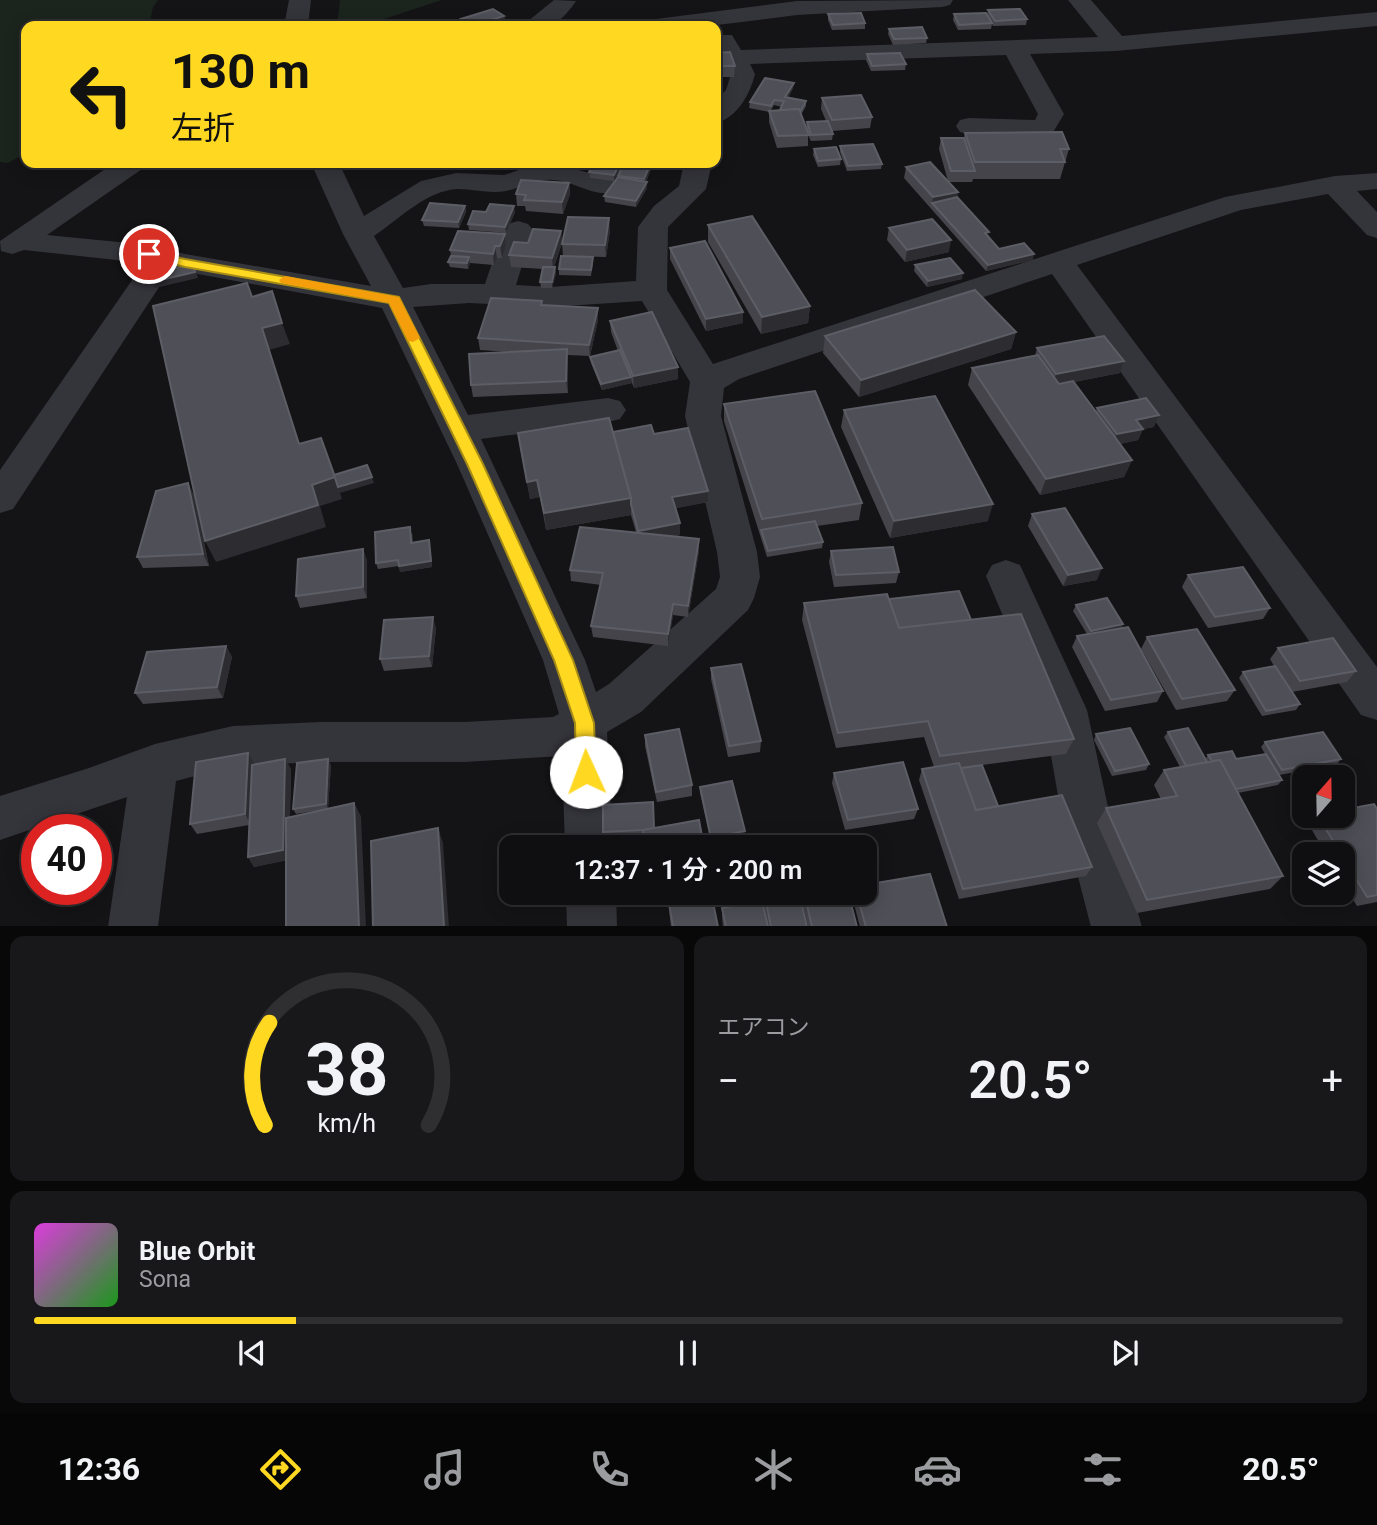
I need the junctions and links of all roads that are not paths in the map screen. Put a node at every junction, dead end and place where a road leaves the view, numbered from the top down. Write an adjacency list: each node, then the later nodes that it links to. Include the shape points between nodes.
1 (300, 0): 7 (street)
2 (942, 0): 5 (street)
3 (1079, 0): 11 (street)
4 (565, 1): 8 (street)
5 (713, 18): 9 (street)
6 (1377, 19): 11 (street)
7 (297, 21)
8 (543, 21)
9 (692, 21)
10 (721, 32): 13 (street)
11 (1116, 44): 12 (street)
12 (1014, 47): 13 (street); 15 (street, via 1051,114 1043,128)
13 (736, 57): 14 (street, via 743,74 737,92)
14 (721, 110)
15 (969, 126)
16 (125, 168): 26 (street)
17 (327, 168): 25 (street)
18 (697, 168): 29 (street, via 692,189 653,227)
19 (1377, 181): 20 (street)
20 (1335, 184): 22 (street); 27 (street, via 1235,203)
21 (605, 186): 25 (street, via 585,183 575,174 542,170 519,181 454,181 431,186)
22 (1377, 229)
23 (518, 230): 30 (street)
24 (1086, 231): 27 (street)
25 (358, 234): 31 (street)
26 (10, 246): 28 (street)
27 (1047, 255): 32 (street); 37 (street)
28 (163, 257): 31 (street); 35 (street)
29 (651, 289): 30 (street, via 550,297); 32 (street)
30 (497, 294): 31 (street, via 431,294)
31 (394, 300): 34 (street)
32 (707, 382): 38 (street, via 703,416 737,552 740,577 734,598 625,698)
33 (608, 410): 34 (street)
34 (458, 429): 38 (street, via 564,660)
35 (0, 499)
36 (1006, 576): 45 (street, via 1065,710 1084,807)
37 (1377, 701)
38 (584, 723): 39 (street, via 559,737 233,746); 41 (street)
39 (156, 765): 40 (street); 43 (street)
40 (0, 818)
41 (589, 835)
42 (591, 905): 44 (street)
43 (133, 926)
44 (592, 926)
45 (1117, 926)

